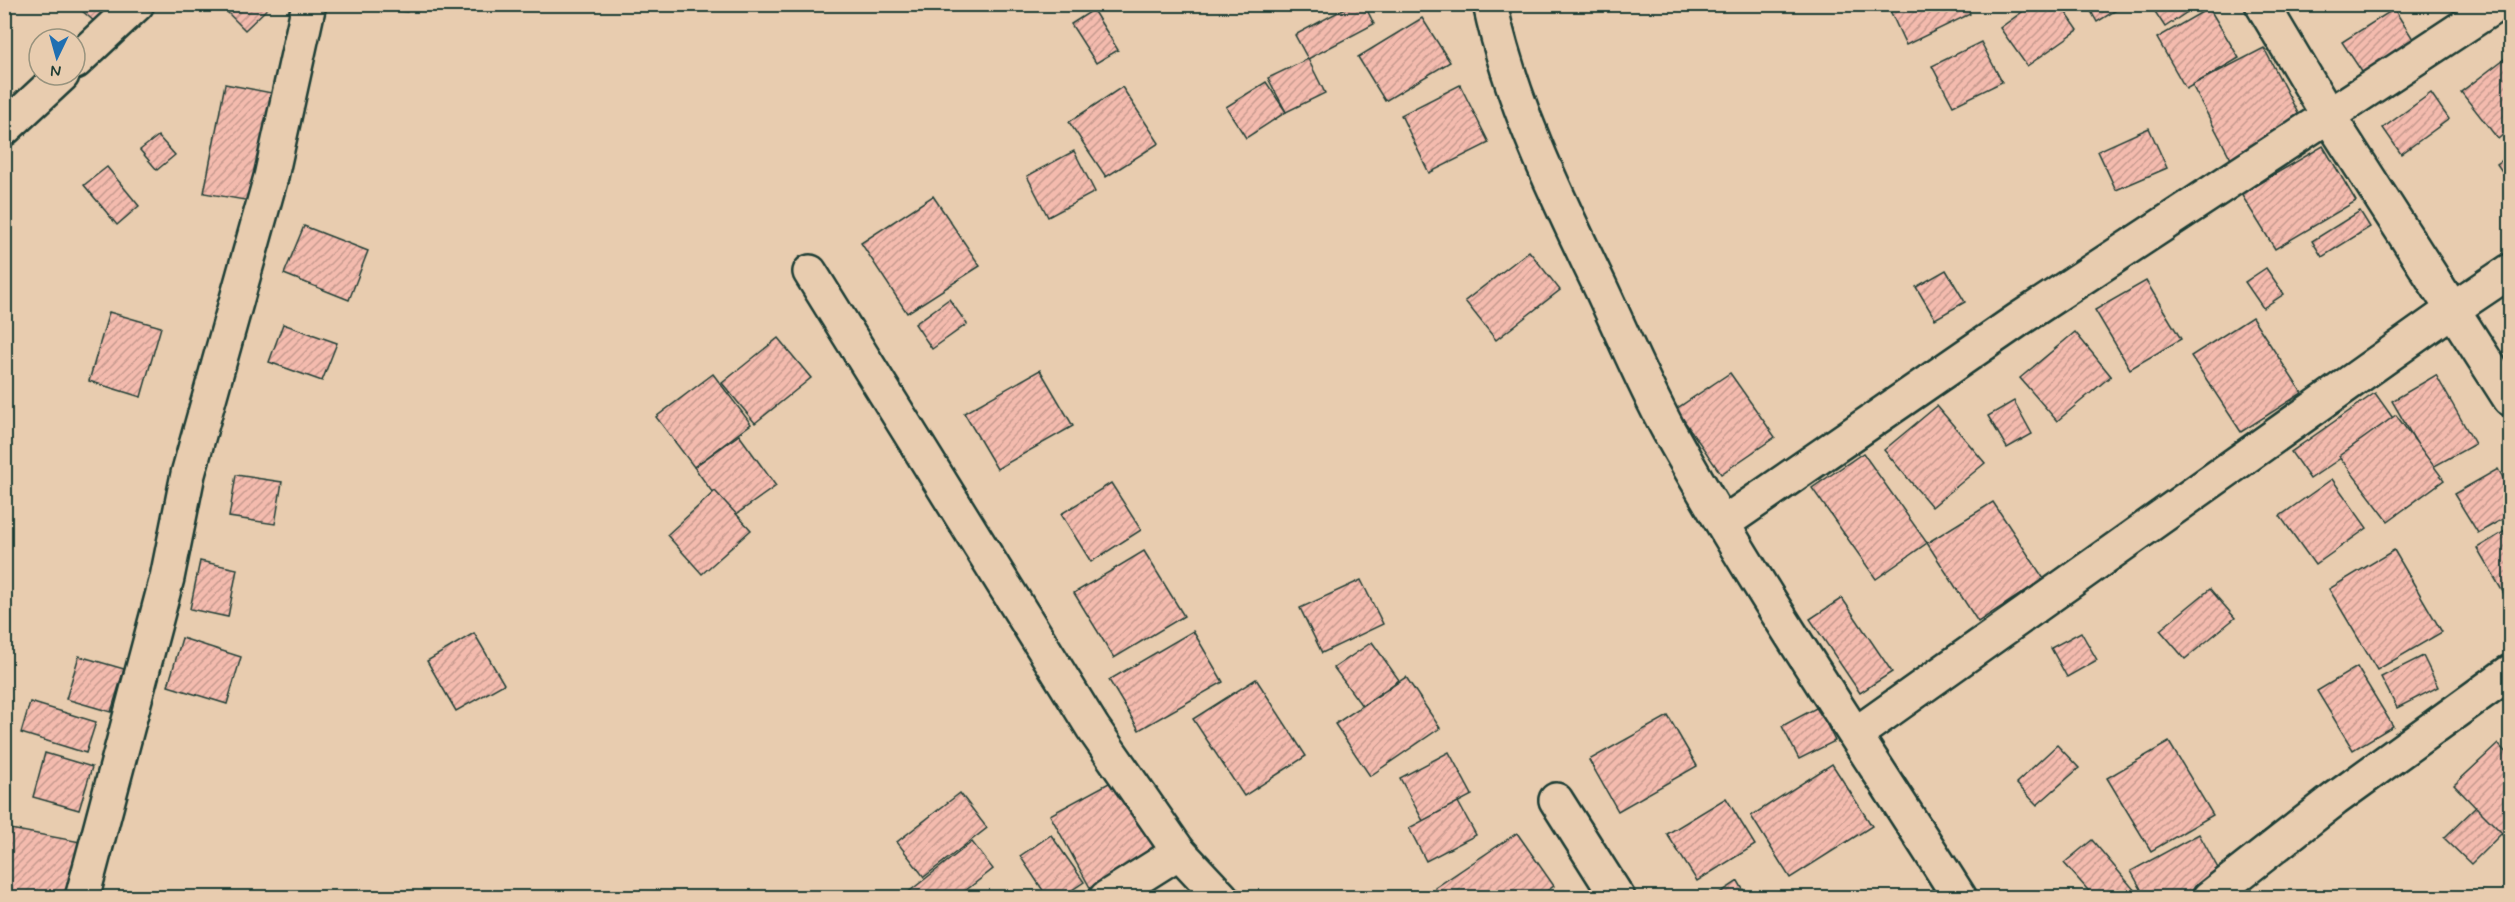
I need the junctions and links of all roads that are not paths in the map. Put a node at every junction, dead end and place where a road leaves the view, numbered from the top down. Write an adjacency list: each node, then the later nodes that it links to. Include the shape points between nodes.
1 (137, 4): 6 (street)
2 (309, 4): 19 (street, via 271,177 188,474 167,578)
3 (1490, 4): 14 (street, via 1533,140 1580,246 1669,429)
4 (2262, 4): 8 (street)
5 (2498, 4): 8 (street)
6 (87, 51)
7 (49, 87): 9 (street)
8 (2328, 115): 12 (street); 14 (street, via 2018,320)
9 (4, 129)
10 (2511, 271): 12 (street)
11 (810, 272): 18 (street, via 1093,728)
12 (2452, 310): 13 (street); 16 (street)
13 (2511, 399)
14 (1724, 523): 16 (street)
15 (2511, 672): 24 (street, via 2335,799)
16 (1856, 734): 23 (street)
17 (1557, 800): 22 (street)
18 (1179, 852): 20 (street); 21 (street)
19 (81, 897)
20 (1106, 897)
21 (1222, 897)
22 (1618, 897)
23 (1960, 897)
24 (2209, 897)

